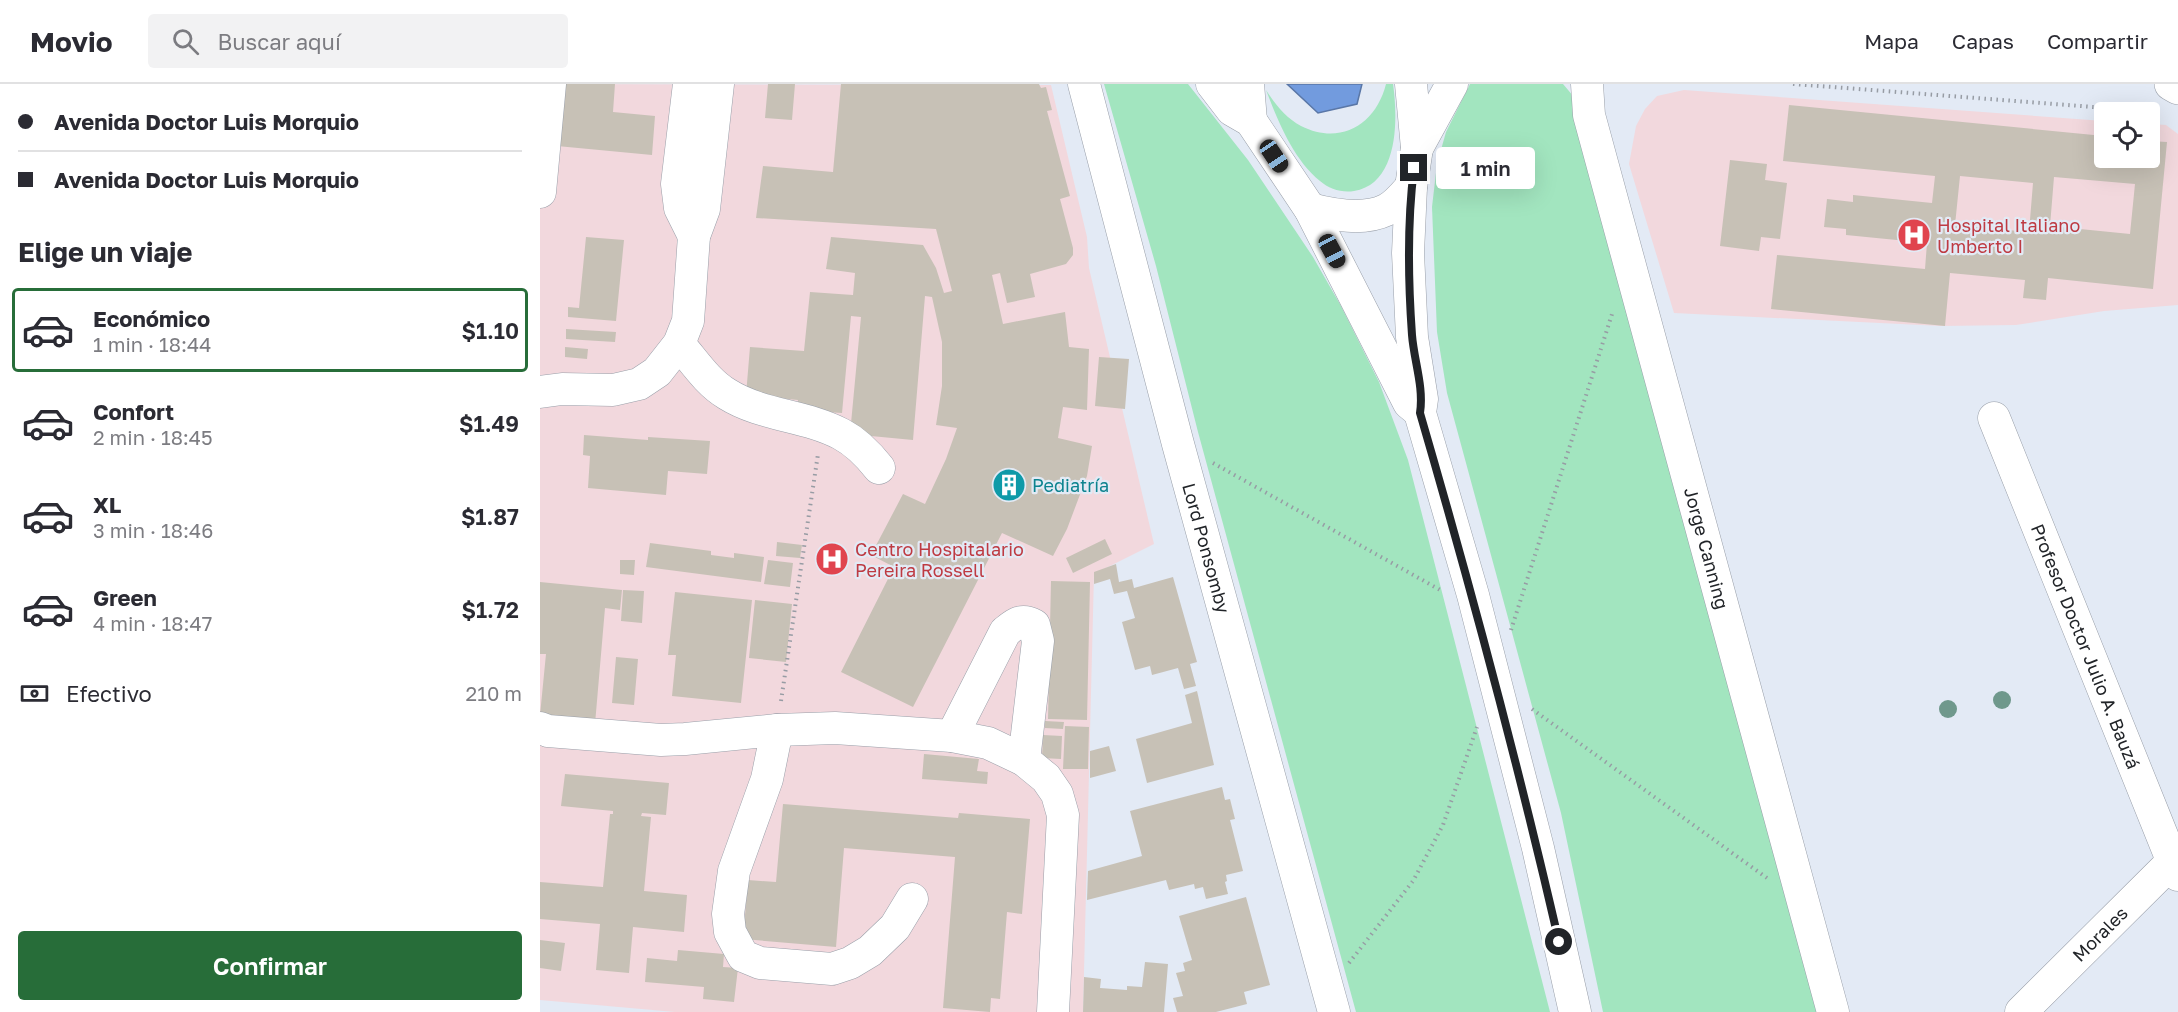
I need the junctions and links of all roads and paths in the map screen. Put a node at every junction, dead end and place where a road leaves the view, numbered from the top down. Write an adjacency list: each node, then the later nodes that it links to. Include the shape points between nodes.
1 (550, 84): 15 (street)
2 (689, 84): 17 (street, via 677,184 680,208)
3 (718, 84): 17 (street, via 704,209)
4 (1084, 84): 23 (street, Lord Ponsomby)
5 (1212, 84): 12 (street, via 1232,111)
6 (1248, 84): 12 (street)
7 (1411, 84): 13 (street)
8 (1452, 84): 13 (street)
9 (1587, 84): 33 (street, Jorge Canning, via 1589,115)
10 (1793, 84): 11 (path)
11 (2172, 95)
12 (1251, 121): 16 (street)
13 (1417, 148): 14 (street)
14 (1412, 188): 16 (street, via 1385,210 1368,214 1344,216); 20 (street, via 1409,275 1412,337 1422,399)
15 (540, 192)
16 (1310, 210): 20 (street, via 1410,402)
17 (694, 237): 18 (street, via 688,321)
18 (679, 344): 19 (street, via 657,372 639,384 613,390 562,388); 22 (street, via 711,382 728,395 766,411)
19 (540, 392)
20 (1420, 413): 25 (street)
21 (1994, 418): 31 (street, Profesor Doctor Julio A. Bauzá)
22 (822, 426): 24 (street, via 866,451); 28 (path)
23 (1178, 444): 25 (path); 35 (street, Lord Ponsomby)
24 (879, 468)
25 (1477, 610): 36 (street)
26 (1531, 708): 33 (path)
27 (540, 728): 28 (street, via 661,740)
28 (777, 730): 29 (street, via 835,728); 32 (street, via 767,779 734,871 728,914 730,932 743,956 760,963 832,969 850,963 870,951 895,927)
29 (952, 736): 30 (street, via 988,743); 30 (street, via 1005,632 1026,621 1034,625 1038,641)
30 (1024, 760): 34 (street, via 1058,794 1063,815)
31 (2176, 864): 38 (street, Morales)
32 (912, 899)
33 (1804, 903): 37 (street, Jorge Canning)
34 (1053, 1012)
35 (1334, 1012)
36 (1575, 1012)
37 (1833, 1012)
38 (2021, 1012)

